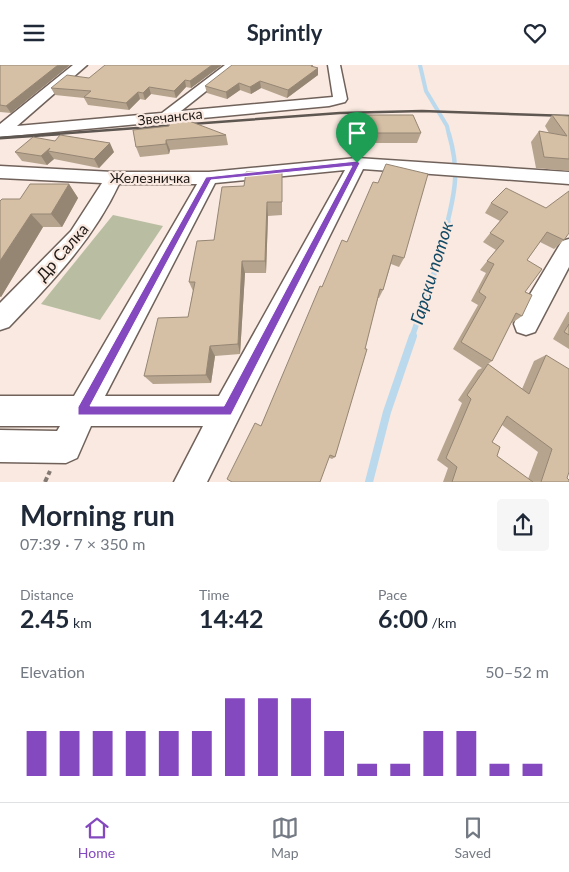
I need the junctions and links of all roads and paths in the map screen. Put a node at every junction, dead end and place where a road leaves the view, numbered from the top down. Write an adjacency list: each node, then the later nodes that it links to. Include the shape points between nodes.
1 (81, 65): 5 (street)
2 (233, 65): 4 (street)
3 (334, 65): 4 (street, Звечанска, via 340,99)
4 (164, 118): 5 (street, Звечанска)
5 (0, 132)
6 (357, 163): 9 (street, Железничка); 10 (street, Железничка); 16 (street)
7 (0, 172): 8 (street, Железничка)
8 (113, 178): 9 (street, Железничка); 12 (street, Др Салка, via 85,229 62,257)
9 (209, 178): 15 (street)
10 (569, 178)
11 (569, 247): 13 (street)
12 (0, 319)
13 (526, 324)
14 (0, 411): 15 (street)
15 (82, 411): 16 (street); 17 (street, via 66,447)
16 (227, 411): 18 (street)
17 (0, 446)
18 (190, 482)

